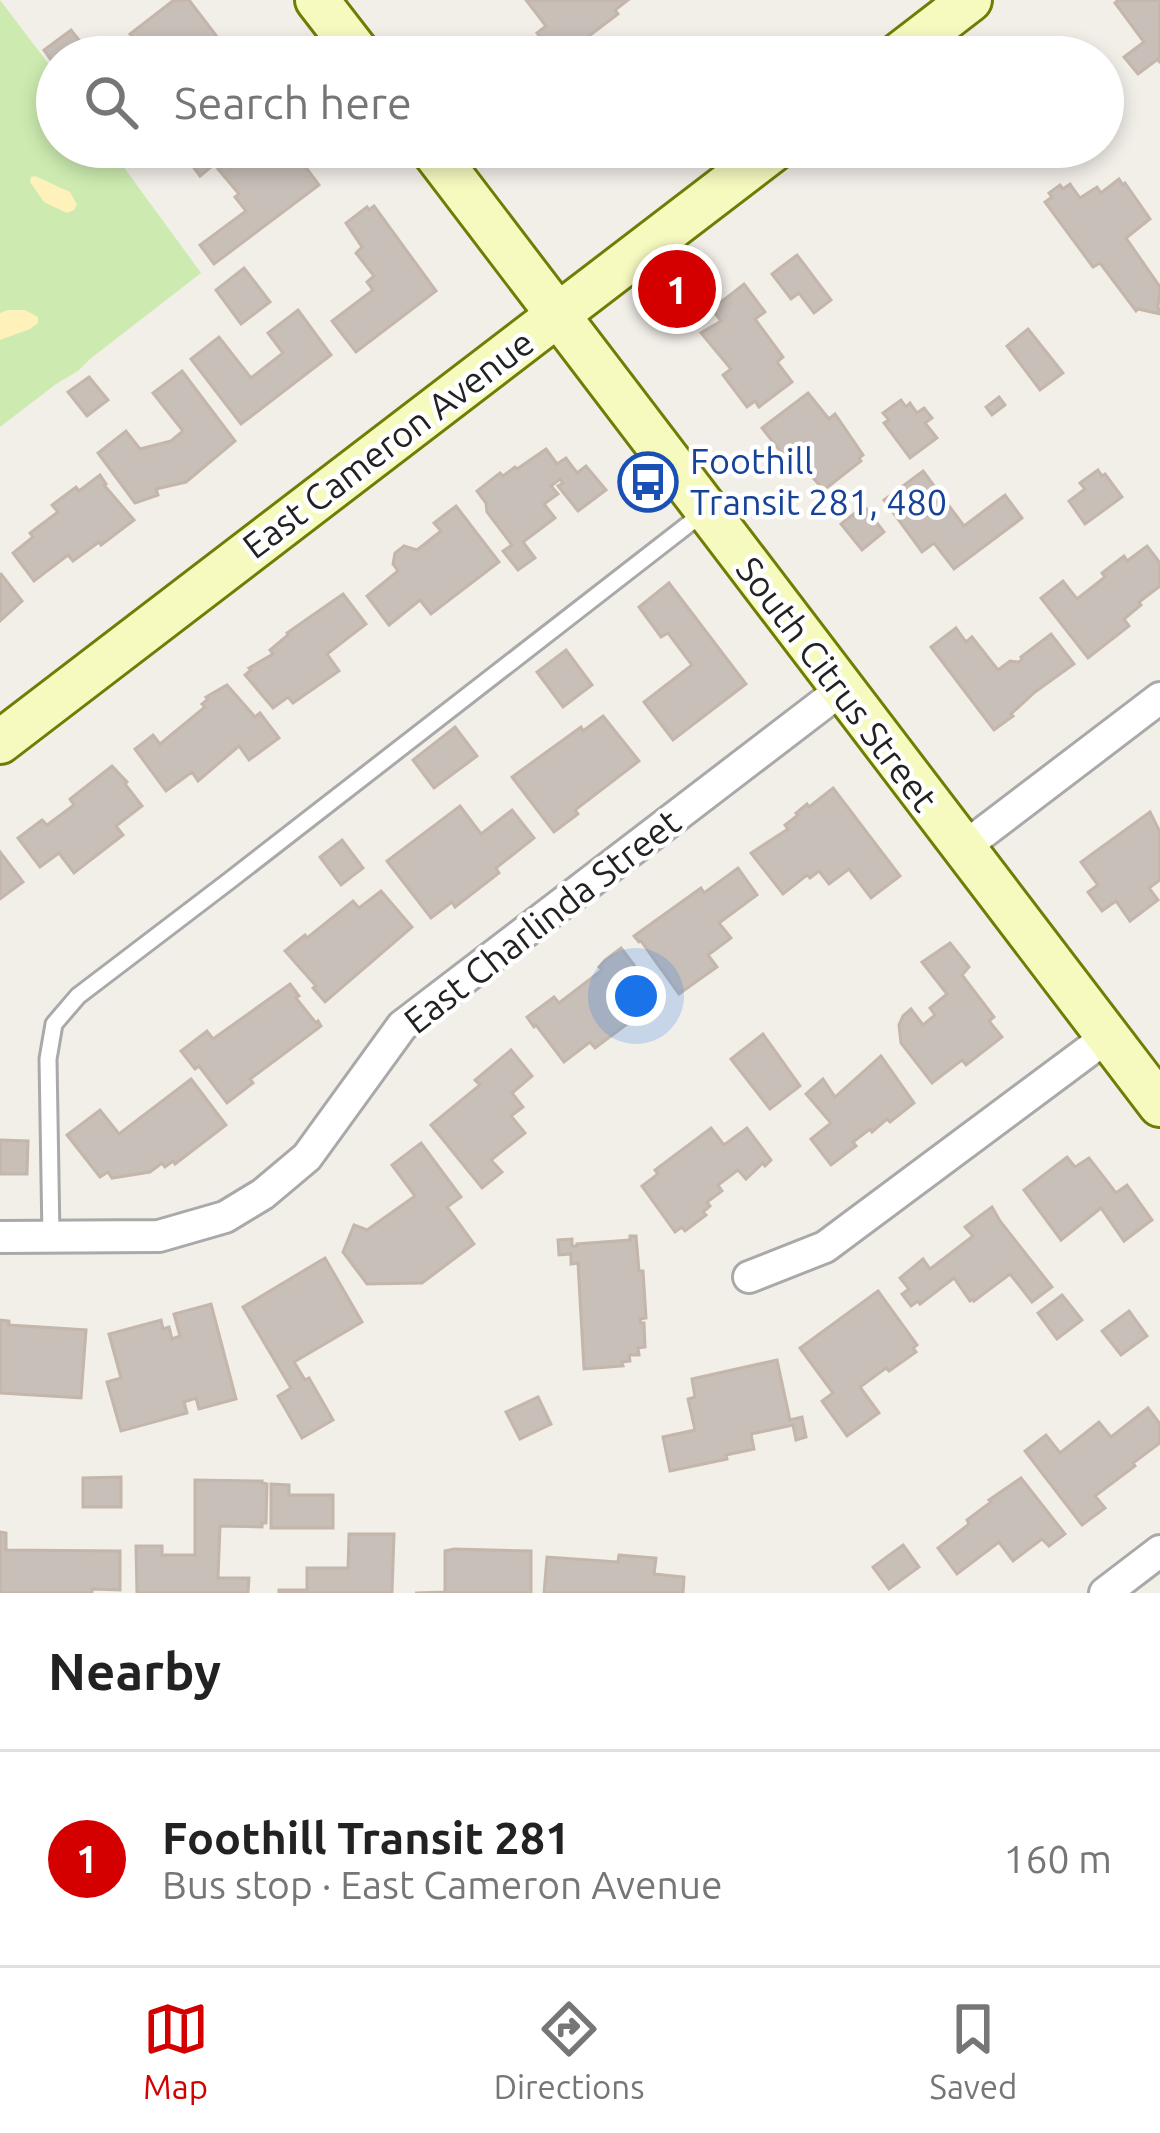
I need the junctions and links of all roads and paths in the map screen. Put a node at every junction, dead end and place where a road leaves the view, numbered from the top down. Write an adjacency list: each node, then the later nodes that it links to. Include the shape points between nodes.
1 (317, 0): 3 (main road)
2 (970, 0): 4 (main road)
3 (345, 36)
4 (923, 36)
5 (446, 168): 7 (main road, South Citrus Street)
6 (749, 168): 7 (main road, East Cameron Avenue)
7 (556, 315): 8 (main road, South Citrus Street); 11 (main road, East Cameron Avenue)
8 (705, 512): 9 (main road, South Citrus Street); 15 (lane, via 78,995 54,1024 48,1059)
9 (841, 690): 12 (main road, South Citrus Street); 15 (street, East Charlinda Street, via 402,1026 307,1157 263,1194 225,1217 159,1237)
10 (1160, 698): 12 (street)
11 (0, 742)
12 (963, 848): 13 (main road, South Citrus Street)
13 (1108, 1036): 14 (main road, South Citrus Street); 17 (street, via 825,1247)
14 (1160, 1105)
15 (51, 1237): 16 (street, East Charlinda Street)
16 (0, 1238)
17 (749, 1277)
18 (1160, 1551): 19 (street)
19 (1106, 1593)

